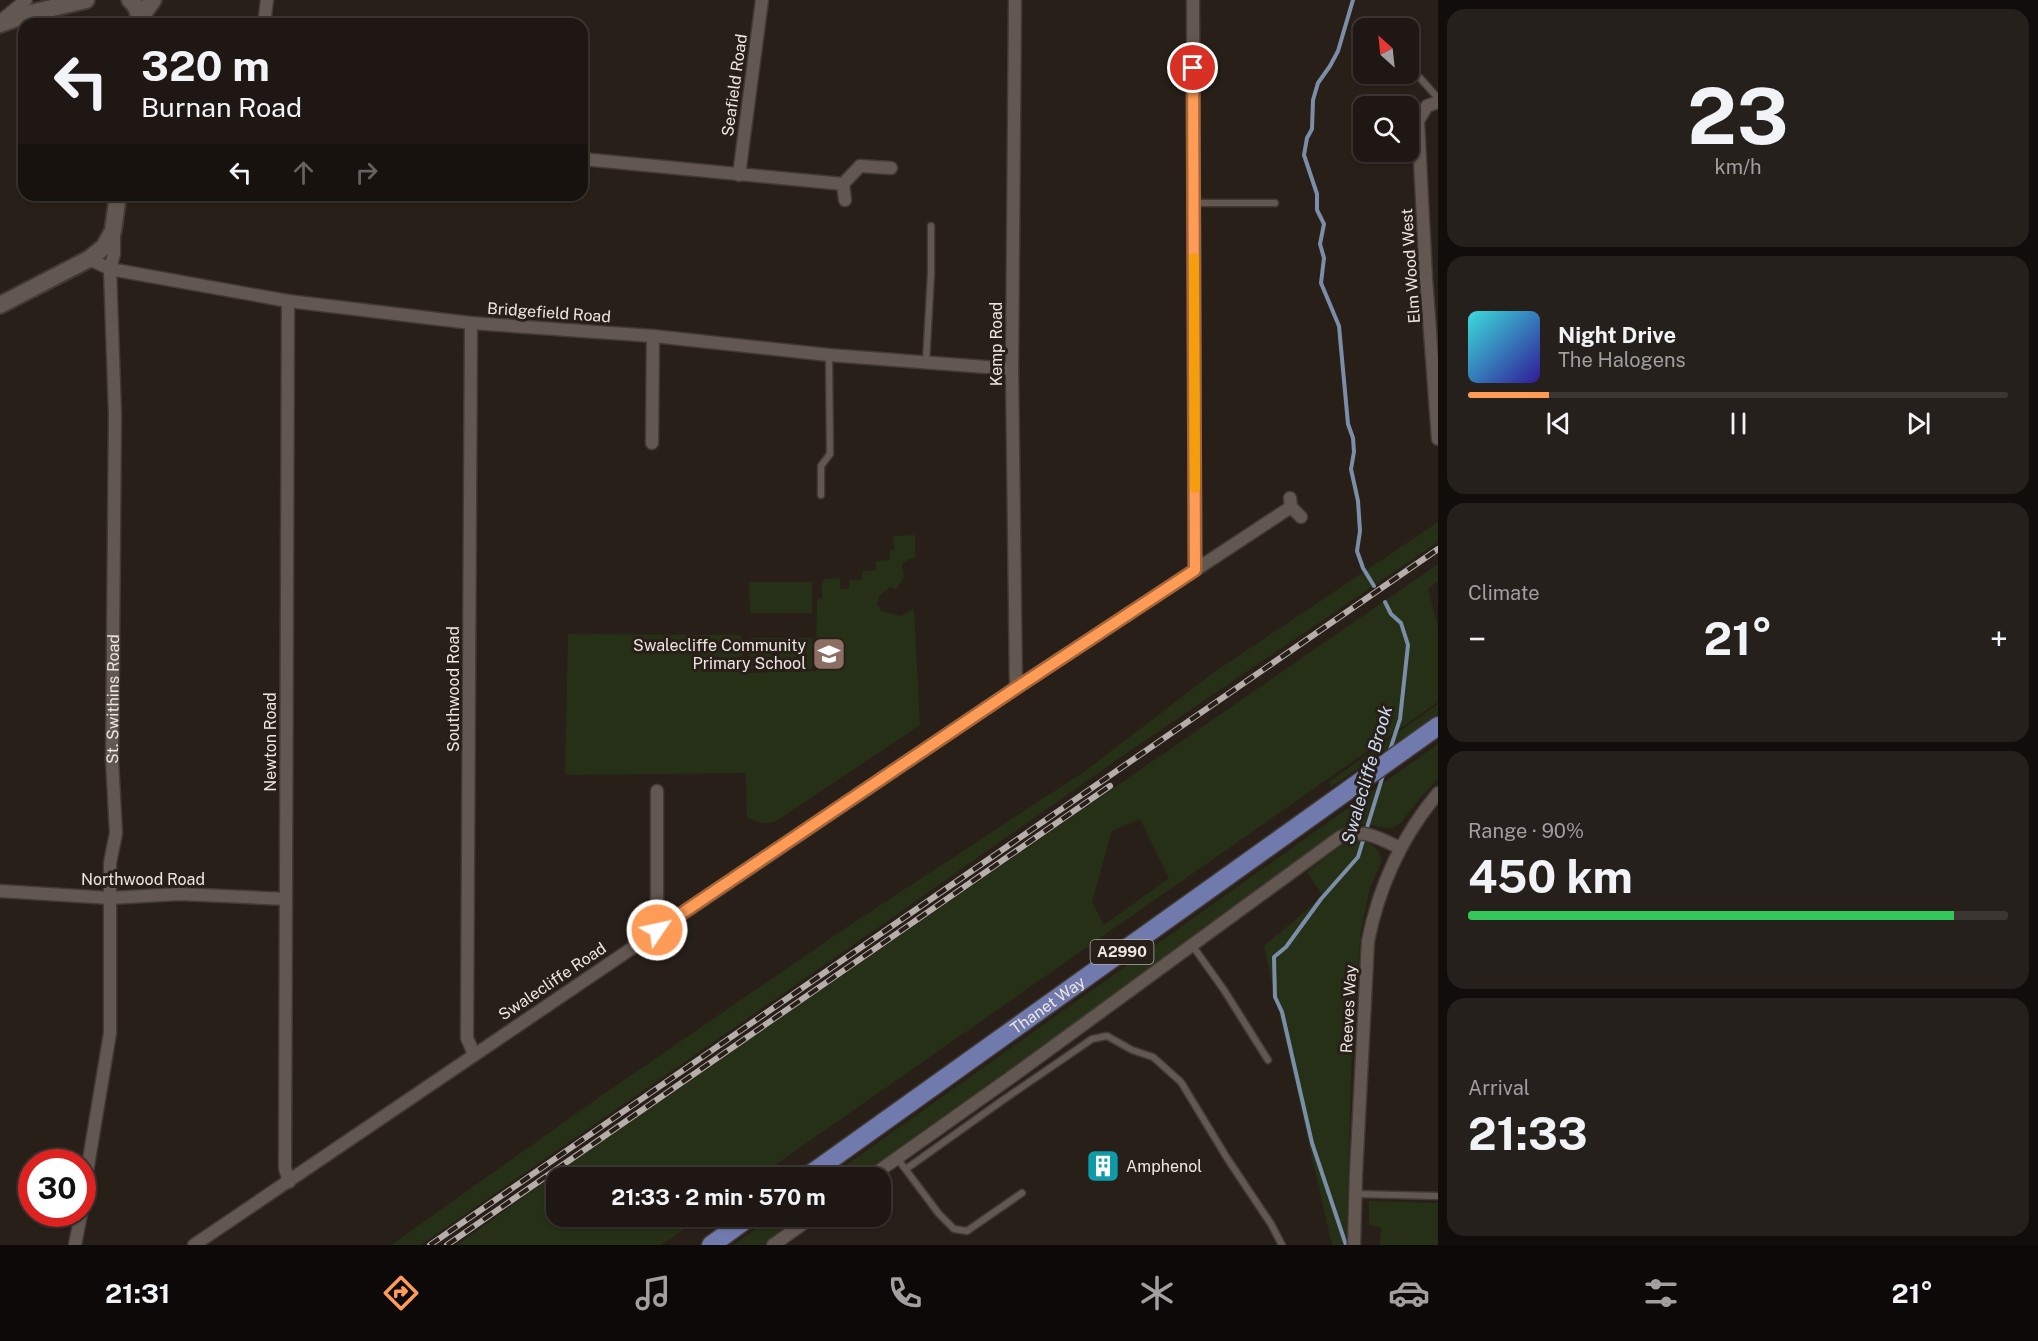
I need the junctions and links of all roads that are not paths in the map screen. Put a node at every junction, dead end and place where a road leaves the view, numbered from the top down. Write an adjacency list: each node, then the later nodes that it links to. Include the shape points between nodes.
1 (26, 0): 14 (street)
2 (86, 0): 14 (main road)
3 (130, 0): 10 (main road)
4 (142, 0): 11 (street)
5 (153, 0): 12 (main road)
6 (267, 0): 13 (street)
7 (762, 0): 19 (street, Seafield Road)
8 (1015, 0): 35 (street, Kemp Road)
9 (1193, 0): 23 (street)
10 (139, 18)
11 (140, 18)
12 (142, 18)
13 (265, 18)
14 (0, 23)
15 (1419, 78): 16 (lane)
16 (1438, 100): 36 (street, Elm Wood West, via 1427,106 1418,121 1426,278)
17 (588, 160): 19 (street)
18 (891, 168): 20 (street, via 860,166)
19 (739, 175): 20 (street)
20 (843, 184): 21 (street)
21 (846, 200)
22 (117, 201): 26 (main road, St. Swithins Road)
23 (1194, 203): 24 (lane); 41 (street)
24 (1275, 203)
25 (931, 226): 34 (lane)
26 (113, 231): 27 (main road, via 104,248); 28 (street, St. Swithins Road)
27 (89, 259): 28 (street, Bridgefield Road); 30 (main road)
28 (110, 269): 29 (street, Bridgefield Road); 48 (street, St. Swithins Road, via 115,415 112,760 116,833 110,863)
29 (288, 301): 31 (street, Bridgefield Road); 49 (street, Newton Road)
30 (0, 306)
31 (471, 323): 32 (street, Bridgefield Road); 52 (street, Southwood Road, via 467,1038)
32 (653, 336): 33 (street, Bridgefield Road); 38 (street)
33 (829, 355): 34 (street, Bridgefield Road); 39 (lane, via 830,454 820,466)
34 (926, 363): 35 (street, Bridgefield Road)
35 (1012, 369): 42 (street, Kemp Road)
36 (1437, 391): 37 (street, Elm Wood West)
37 (1438, 439)
38 (651, 444)
39 (821, 495)
40 (1301, 516): 41 (street, Swalecliffe Road, via 1291,503)
41 (1195, 570): 42 (street, Swalecliffe Road)
42 (1016, 688): 50 (street, Swalecliffe Road)
43 (1438, 726): 56 (main road, Thanet Way / A2990)
44 (656, 792): 50 (street)
45 (1438, 793): 46 (street, Reeves Way)
46 (1400, 848): 51 (street, via 1362,832 1340,837); 61 (street, Reeves Way, via 1368,941)
47 (0, 891): 48 (street, Northwood Road)
48 (110, 897): 49 (street, Northwood Road, via 180,894); 54 (street, St. Swithins Road, via 110,1033)
49 (286, 899): 59 (street, Newton Road, via 285,1168)
50 (657, 930): 52 (street, Swalecliffe Road)
51 (1192, 944): 53 (lane); 55 (street)
52 (474, 1054): 59 (street, Swalecliffe Road)
53 (1268, 1060)
54 (91, 1149)
55 (897, 1158): 57 (street); 58 (lane)
56 (821, 1167)
57 (884, 1167)
58 (906, 1169): 60 (lane, via 954,1229 967,1231); 70 (lane, via 1092,1039 1107,1036 1153,1057 1181,1082)
59 (289, 1182): 67 (street, Swalecliffe Road)
60 (1022, 1193)
61 (1355, 1194): 62 (lane); 71 (street, Reeves Way)
62 (1438, 1196)
63 (78, 1227): 66 (street)
64 (736, 1227): 68 (main road)
65 (798, 1227): 69 (street)
66 (75, 1245)
67 (194, 1245)
68 (711, 1245)
69 (773, 1245)
70 (1282, 1245)
71 (1354, 1245)

